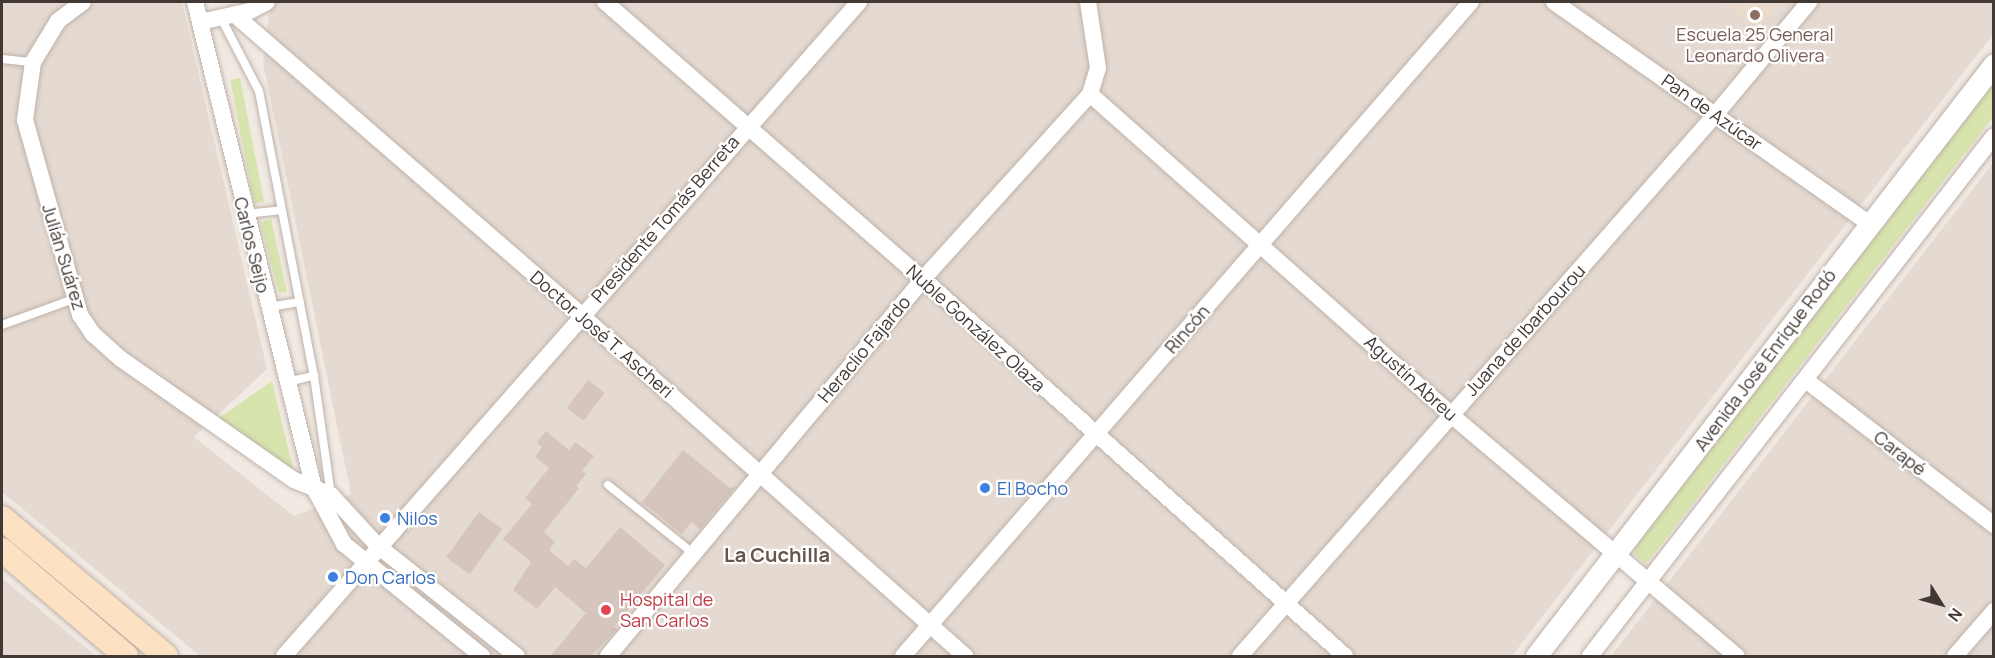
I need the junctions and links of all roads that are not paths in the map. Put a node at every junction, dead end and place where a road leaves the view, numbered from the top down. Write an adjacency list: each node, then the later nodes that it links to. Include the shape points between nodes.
1 (83, 2): 13 (street, Julián Suárez, via 58,21)
2 (195, 2): 11 (street, Carlos Seijo)
3 (605, 2): 17 (street, Nuble González Olaza)
4 (859, 2): 17 (street, Presidente Tomás Berreta)
5 (1088, 2): 15 (street, Heraclio Fajardo, via 1098,68)
6 (1471, 2): 22 (street, Rincón)
7 (1554, 2): 16 (street, Pan de Azúcar)
8 (1809, 2): 16 (street, Juana de Ibarbourou)
9 (263, 3): 10 (street)
10 (228, 16): 11 (street); 19 (lane, via 259,91); 27 (street, Doctor José T. Ascheri)
11 (200, 22): 20 (street, Carlos Seijo)
12 (2, 59): 13 (lane)
13 (33, 62): 24 (street, Julián Suárez, via 25,120)
14 (1994, 64): 21 (street, Avenida José Enrique Rodó)
15 (1090, 94): 22 (street, Agustín Abreu); 23 (street, Heraclio Fajardo)
16 (1715, 115): 21 (street, Pan de Azúcar); 32 (street, Juana de Ibarbourou)
17 (748, 126): 23 (street, Nuble González Olaza); 27 (street, Presidente Tomás Berreta)
18 (1994, 136): 30 (street)
19 (282, 210): 20 (lane); 25 (lane)
20 (244, 214): 26 (street, Carlos Seijo)
21 (1869, 223): 43 (street, Avenida José Enrique Rodó)
22 (1261, 244): 32 (street, Agustín Abreu); 33 (street, Rincón)
23 (923, 279): 33 (street, Nuble González Olaza); 34 (street, Heraclio Fajardo)
24 (74, 299): 28 (lane); 36 (street, Julián Suárez, via 93,334 121,360 294,480)
25 (300, 302): 26 (lane); 29 (lane)
26 (268, 307): 31 (street, Carlos Seijo)
27 (581, 315): 34 (street, Doctor José T. Ascheri); 40 (street, Presidente Tomás Berreta)
28 (2, 325)
29 (314, 376): 31 (lane); 37 (lane)
30 (1807, 381): 39 (street, Carapé); 45 (street)
31 (287, 382): 36 (street, Carlos Seijo)
32 (1450, 414): 43 (street, Agustín Abreu); 46 (street, Juana de Ibarbourou)
33 (1094, 434): 46 (street, Nuble González Olaza); 48 (street, Rincón)
34 (761, 473): 42 (street, Heraclio Fajardo); 48 (street, Doctor José T. Ascheri)
35 (608, 485): 42 (lane)
36 (314, 488): 37 (street, Julián Suárez); 44 (street, Carlos Seijo, via 344,544)
37 (331, 495): 40 (street)
38 (2, 518): 50 (main road)
39 (1994, 525)
40 (378, 546): 44 (street, Presidente Tomás Berreta); 53 (street)
41 (2, 550): 49 (main road)
42 (694, 554): 54 (street, Heraclio Fajardo)
43 (1615, 554): 45 (street, Agustín Abreu); 59 (street, Avenida José Enrique Rodó)
44 (364, 561): 51 (street, Presidente Tomás Berreta); 52 (street, Carlos Seijo)
45 (1647, 581): 60 (street); 61 (street, Agustín Abreu)
46 (1285, 605): 57 (street, Juana de Ibarbourou); 58 (street, Nuble González Olaza)
47 (1994, 611): 62 (street)
48 (929, 625): 55 (street, Rincón); 56 (street, Doctor José T. Ascheri)
49 (126, 657)
50 (166, 657)
51 (284, 657)
52 (482, 657)
53 (517, 657)
54 (608, 657)
55 (903, 657)
56 (966, 657)
57 (1240, 657)
58 (1345, 657)
59 (1536, 657)
60 (1590, 657)
61 (1736, 657)
62 (1955, 657)

